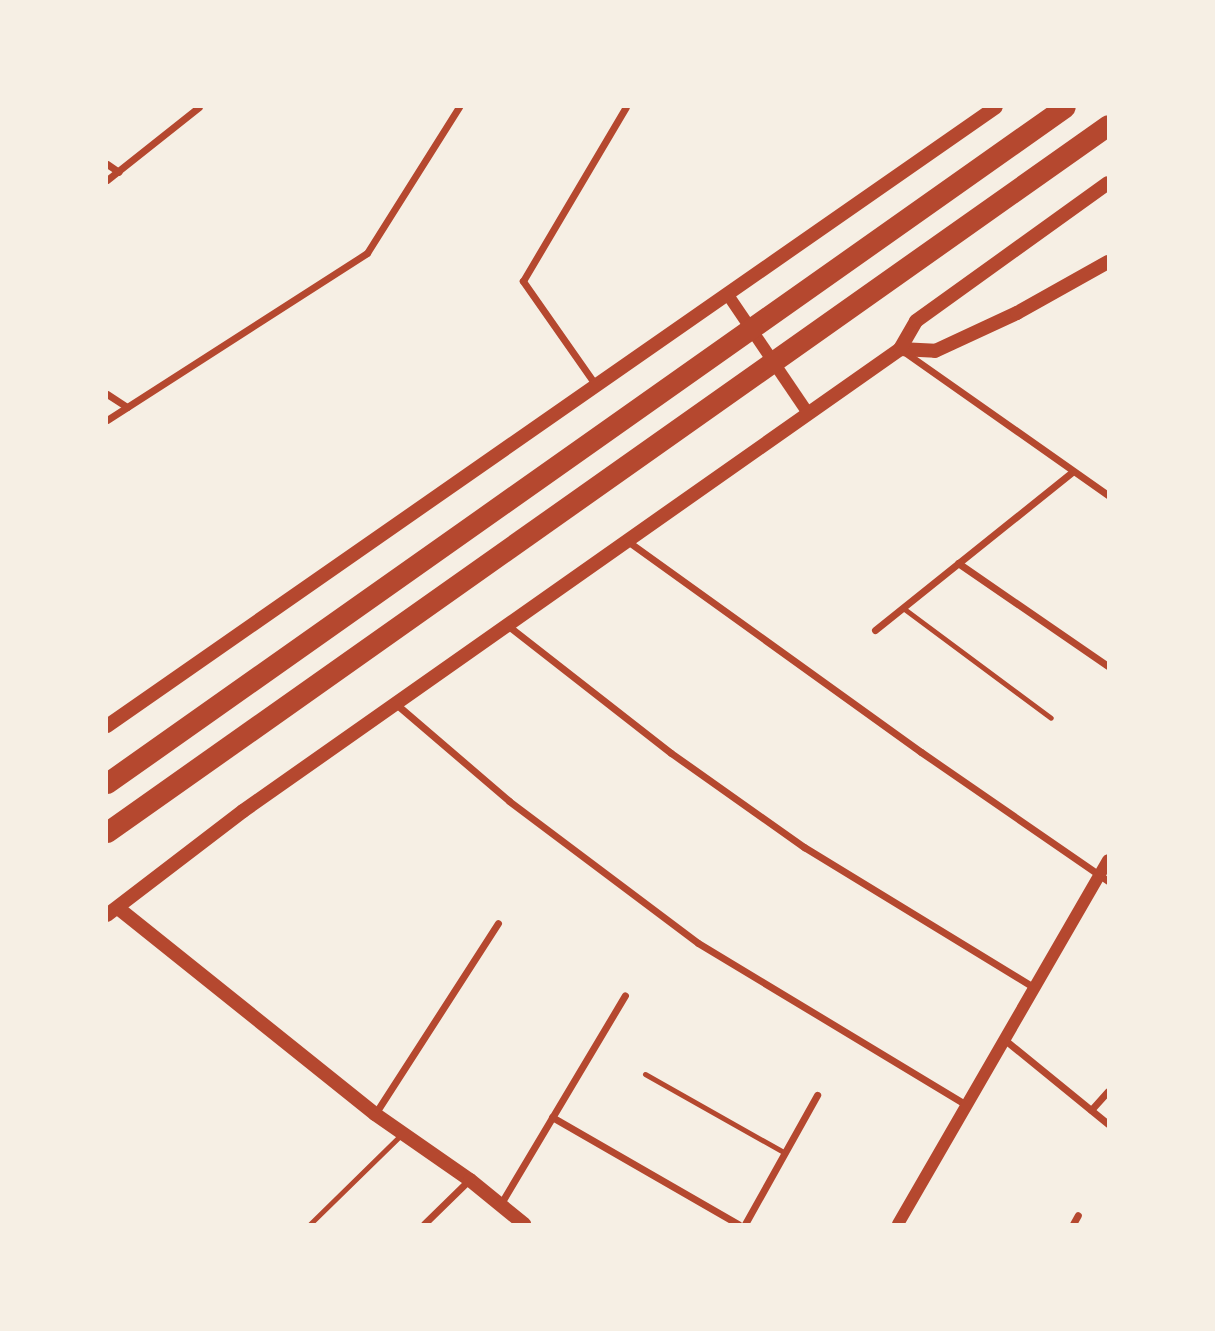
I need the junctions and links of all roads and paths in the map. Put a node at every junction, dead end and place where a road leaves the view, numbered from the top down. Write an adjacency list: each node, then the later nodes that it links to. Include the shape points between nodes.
1 (199, 107): 8 (street)
2 (459, 107): 16 (street, via 367,253)
3 (626, 107): 14 (street, via 523,281)
4 (996, 107): 12 (main road)
5 (1065, 107): 30 (highway)
6 (1108, 125): 31 (highway)
7 (107, 164): 8 (street)
8 (118, 172): 9 (street)
9 (107, 180)
10 (1108, 183): 13 (main road, via 916,321)
11 (1108, 262): 13 (main road, via 1017,313 935,351)
12 (728, 295): 14 (main road); 17 (street)
13 (900, 349): 17 (main road); 19 (street)
14 (596, 384): 29 (main road)
15 (107, 394): 16 (street)
16 (127, 407): 18 (street)
17 (808, 413): 21 (main road)
18 (107, 420)
19 (1072, 472): 20 (street); 22 (street)
20 (1108, 495)
21 (626, 539): 24 (main road); 33 (street)
22 (958, 564): 23 (street); 26 (street)
23 (903, 608): 25 (street); 28 (lane)
24 (506, 625): 27 (main road); 36 (street, via 671,753 804,847)
25 (875, 630)
26 (1108, 666)
27 (396, 704): 34 (main road, via 243,811); 42 (street, via 509,801 698,943)
28 (1051, 718)
29 (107, 726)
30 (107, 783)
31 (107, 832)
32 (1108, 860): 33 (street)
33 (1104, 879): 36 (street)
34 (112, 911): 44 (main road)
35 (498, 923): 44 (street)
36 (1035, 988): 38 (street)
37 (625, 995): 45 (street)
38 (1005, 1040): 42 (street); 43 (street)
39 (645, 1074): 48 (lane)
40 (1108, 1091): 43 (street)
41 (817, 1095): 48 (street)
42 (968, 1106): 57 (street)
43 (1091, 1110): 46 (street)
44 (375, 1114): 47 (main road)
45 (552, 1117): 50 (street); 55 (street)
46 (1108, 1124)
47 (401, 1135): 49 (main road); 52 (lane)
48 (785, 1153): 56 (street)
49 (470, 1180): 50 (main road); 53 (street)
50 (500, 1205): 54 (main road)
51 (1078, 1215): 58 (street)
52 (310, 1224)
53 (424, 1224)
54 (524, 1224)
55 (738, 1224)
56 (746, 1224)
57 (898, 1224)
58 (1073, 1224)

